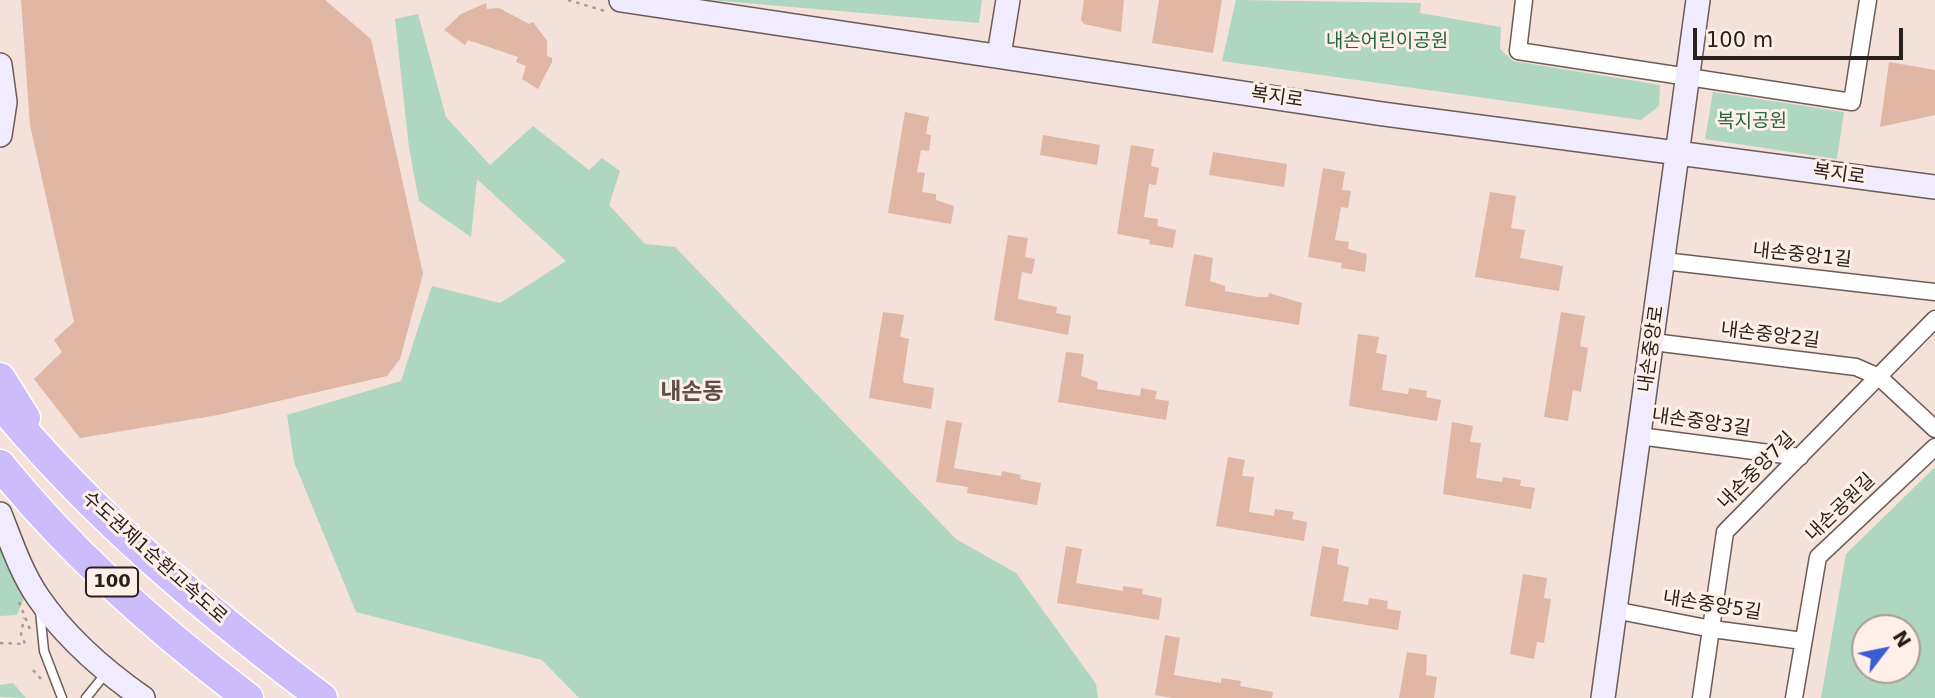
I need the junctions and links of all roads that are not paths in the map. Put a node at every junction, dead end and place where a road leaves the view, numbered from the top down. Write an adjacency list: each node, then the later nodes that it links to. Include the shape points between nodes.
1 (1008, 0): 6 (street)
2 (1524, 0): 8 (street, via 1518,51)
3 (1698, 0): 8 (street, 내손중앙로)
4 (1868, 0): 8 (street, via 1852,102)
5 (614, 6): 6 (street, 복지로)
6 (999, 55): 10 (street, 복지로, via 1383,114)
7 (0, 65): 9 (street, via 5,102)
8 (1687, 76): 10 (street, 내손중앙로)
9 (0, 135)
10 (1678, 153): 11 (street, 복지로); 12 (street, 내손중앙로)
11 (1935, 187)
12 (1664, 261): 13 (street, 내손중앙1길); 15 (street, 내손중앙로)
13 (1935, 292)
14 (1935, 319): 16 (street, 내손중앙7길)
15 (1653, 342): 16 (street, 내손중앙2길, via 1856,367); 20 (street, 내손중앙로)
16 (1879, 377): 19 (street); 22 (street, 내손중앙7길)
17 (0, 378): 23 (highway)
18 (0, 403): 23 (highway, 수도권제1순환고속도로 / 100)
19 (1935, 429)
20 (1639, 436): 22 (street, 내손중앙3길); 27 (street, 내손중앙로)
21 (1935, 447): 29 (street, 내손공원길, via 1818,557)
22 (1800, 457): 28 (street, 내손중앙7길, via 1725,532)
23 (57, 468): 35 (highway, 수도권제1순환고속도로 / 100, via 145,556)
24 (3, 469): 34 (highway, 100, via 76,548)
25 (0, 514): 26 (street)
26 (31, 606): 30 (street); 31 (lane)
27 (1614, 610): 28 (street, 내손중앙5길); 36 (street, 내손중앙로)
28 (1712, 629): 29 (street, 내손중앙5길); 37 (street, 내손중앙7길)
29 (1803, 641): 38 (street, 내손공원길)
30 (107, 672): 32 (lane); 33 (street)
31 (62, 698)
32 (86, 698)
33 (142, 698)
34 (248, 698)
35 (322, 698)
36 (1603, 698)
37 (1701, 698)
38 (1794, 698)

